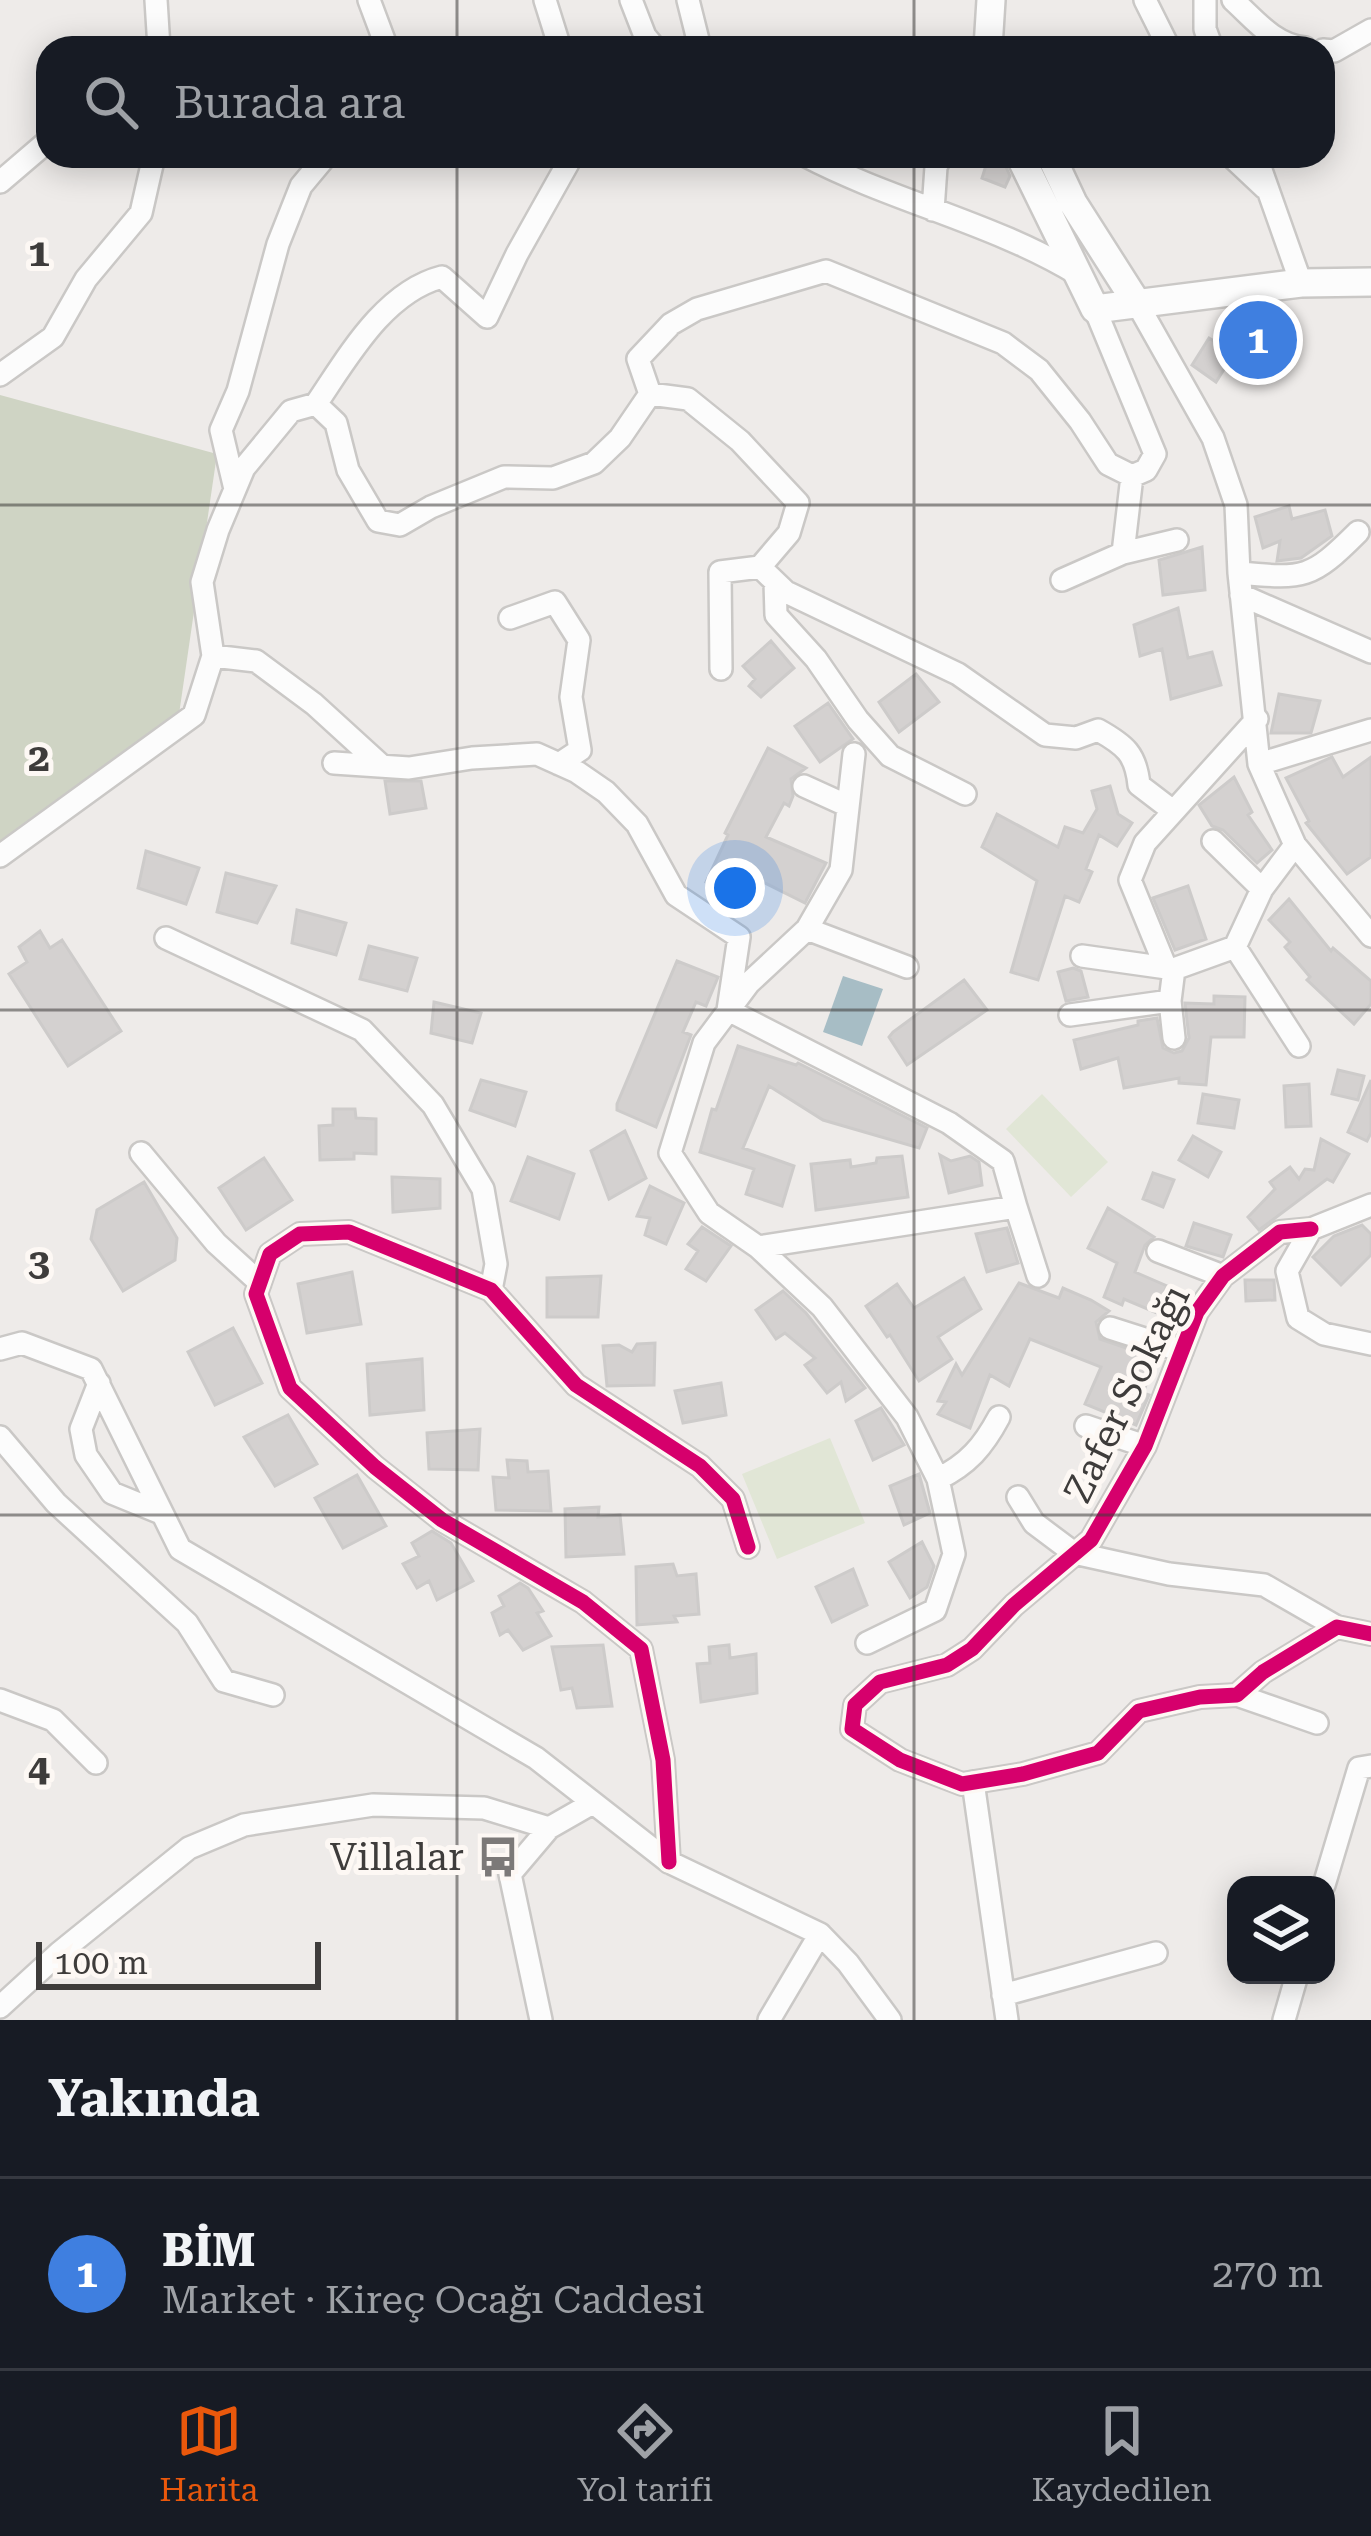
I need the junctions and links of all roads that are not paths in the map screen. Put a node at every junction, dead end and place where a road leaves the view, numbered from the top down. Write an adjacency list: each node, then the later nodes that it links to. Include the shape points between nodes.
1 (156, 0): 10 (street)
2 (369, 0): 11 (street)
3 (545, 0): 12 (street)
4 (632, 0): 13 (street)
5 (688, 0): 14 (street)
6 (1145, 0): 15 (street)
7 (1205, 0): 16 (street)
8 (1233, 0): 17 (street)
9 (1371, 30): 18 (street)
10 (158, 36)
11 (382, 36)
12 (556, 36)
13 (645, 36)
14 (697, 36)
15 (1163, 36)
16 (1208, 36)
17 (1271, 36)
18 (1335, 50)
19 (36, 151): 29 (street)
20 (151, 168): 37 (street, via 141,213 86,279 53,337)
21 (316, 168): 41 (street, via 278,244 221,430)
22 (565, 168): 39 (street, via 488,317 442,278 417,284 355,346)
23 (829, 168): 31 (street)
24 (936, 168): 31 (street)
25 (1027, 168): 32 (main road)
26 (1057, 168): 35 (main road)
27 (1244, 168): 30 (street)
28 (1261, 168): 30 (street)
29 (0, 182)
30 (1270, 193): 34 (street)
31 (933, 210): 32 (street, via 1034,247)
32 (1079, 275): 36 (main road)
33 (1371, 282): 34 (main road)
34 (1301, 283): 35 (main road)
35 (1138, 305): 36 (main road); 47 (street, via 1213,438 1236,505)
36 (1095, 309): 40 (street, via 1155,454)
37 (0, 374)
38 (650, 394): 39 (street, via 594,464 553,478 504,477 400,525 378,521 348,470 336,423); 40 (street, via 638,359 671,324 826,271 1003,343 1039,370 1108,464); 45 (street, via 688,399 798,503)
39 (316, 404): 41 (street, via 291,410)
40 (1132, 476): 44 (street)
41 (235, 490): 50 (street, via 202,582)
42 (1358, 532): 47 (street, via 1310,574)
43 (1177, 540): 44 (street)
44 (1123, 553): 46 (street)
45 (768, 574): 51 (street, via 721,572); 60 (street, via 776,615 858,720 890,755); 62 (street, via 786,592 958,674 1045,735 1098,730 1116,740 1137,762 1139,785)
46 (1062, 580)
47 (1240, 584): 49 (street); 52 (street)
48 (511, 618): 56 (street, via 555,602 579,640 571,697 580,750)
49 (1371, 652)
50 (212, 656): 58 (street, via 256,661); 65 (street, via 194,715)
51 (721, 669)
52 (1257, 719): 57 (street); 62 (street)
53 (1371, 730): 57 (street)
54 (854, 754): 61 (street)
55 (334, 763): 58 (street)
56 (560, 764): 58 (street, via 537,754); 75 (street, via 638,824 676,895 739,938)
57 (1258, 764): 64 (street)
58 (382, 766)
59 (804, 786): 61 (street)
60 (965, 794)
61 (848, 806): 67 (street, via 841,870)
62 (1173, 811): 73 (street, via 1145,843 1130,880)
63 (1214, 841): 66 (street)
64 (1295, 845): 66 (street); 68 (street)
65 (0, 856)
66 (1262, 890): 70 (street)
67 (807, 929): 72 (street); 75 (street)
68 (1371, 936)
69 (166, 938): 88 (street, via 362,1030 433,1106 483,1189 496,1264)
70 (1235, 947): 73 (street); 78 (street)
71 (1082, 956): 73 (street)
72 (907, 967)
73 (1170, 969): 74 (street)
74 (1170, 1000): 76 (street); 77 (street)
75 (728, 1010): 81 (street, via 949,1123 1003,1161); 83 (street, via 704,1043 670,1154 709,1214)
76 (1070, 1015)
77 (1174, 1038)
78 (1299, 1046)
79 (141, 1154): 87 (street)
80 (1371, 1205): 82 (street, Zafer Sokağı)
81 (1016, 1207): 83 (street); 85 (street)
82 (1310, 1229): 86 (street, Zafer Sokağı, via 1280,1232); 90 (street, via 1287,1271 1298,1318 1324,1334)
83 (758, 1247): 98 (street, via 822,1307 907,1417)
84 (1158, 1251): 86 (street, Zafer Sokağı)
85 (1038, 1276)
86 (1222, 1276): 92 (street, Zafer Sokağı)
87 (260, 1283): 88 (street, via 270,1254 300,1234 349,1232); 115 (street, via 256,1294 290,1388 442,1520 583,1602 641,1649 663,1760)
88 (491, 1290): 101 (street, via 576,1385 700,1466 733,1498)
89 (1110, 1328): 92 (street, Zafer Sokağı)
90 (1371, 1344)
91 (0, 1348): 93 (street, via 22,1342 91,1369)
92 (1182, 1352): 97 (street, Zafer Sokağı)
93 (99, 1383): 100 (street); 100 (street, via 81,1430 86,1455 112,1493)
94 (999, 1417): 98 (street, via 981,1450)
95 (1086, 1426): 97 (street)
96 (0, 1437): 106 (street, via 69,1516 187,1623 224,1681)
97 (1145, 1446): 102 (street, Zafer Sokağı, via 1091,1540)
98 (938, 1479): 105 (street, via 954,1554 935,1610)
99 (1018, 1497): 102 (street, via 1034,1523)
100 (161, 1513): 113 (street, via 180,1549 536,1758)
101 (748, 1546)
102 (1074, 1553): 103 (street, via 1264,1585); 112 (street, Zafer Sokağı, via 972,1649 947,1665 880,1682 856,1706 853,1729 900,1760)
103 (1337, 1627): 104 (street); 107 (street)
104 (1371, 1634)
105 (868, 1642)
106 (273, 1695)
107 (1237, 1695): 109 (street); 112 (street, Zafer Sokağı, via 1138,1711 1098,1753)
108 (0, 1700): 110 (street, via 53,1720)
109 (1317, 1724)
110 (96, 1763)
111 (1371, 1766): 116 (street, via 1359,1768)
112 (973, 1782): 120 (street)
113 (591, 1804): 114 (street); 115 (street)
114 (548, 1828): 121 (street, via 484,1808 373,1805 244,1826 189,1848); 122 (street, via 510,1874)
115 (669, 1862): 117 (street)
116 (1327, 1876)
117 (820, 1934): 123 (street); 124 (street)
118 (1156, 1953): 120 (street)
119 (1294, 1984): 126 (street)
120 (1003, 1995): 125 (street)
121 (0, 2008)
122 (541, 2020)
123 (769, 2020)
124 (890, 2020)
125 (1007, 2020)
126 (1284, 2020)

